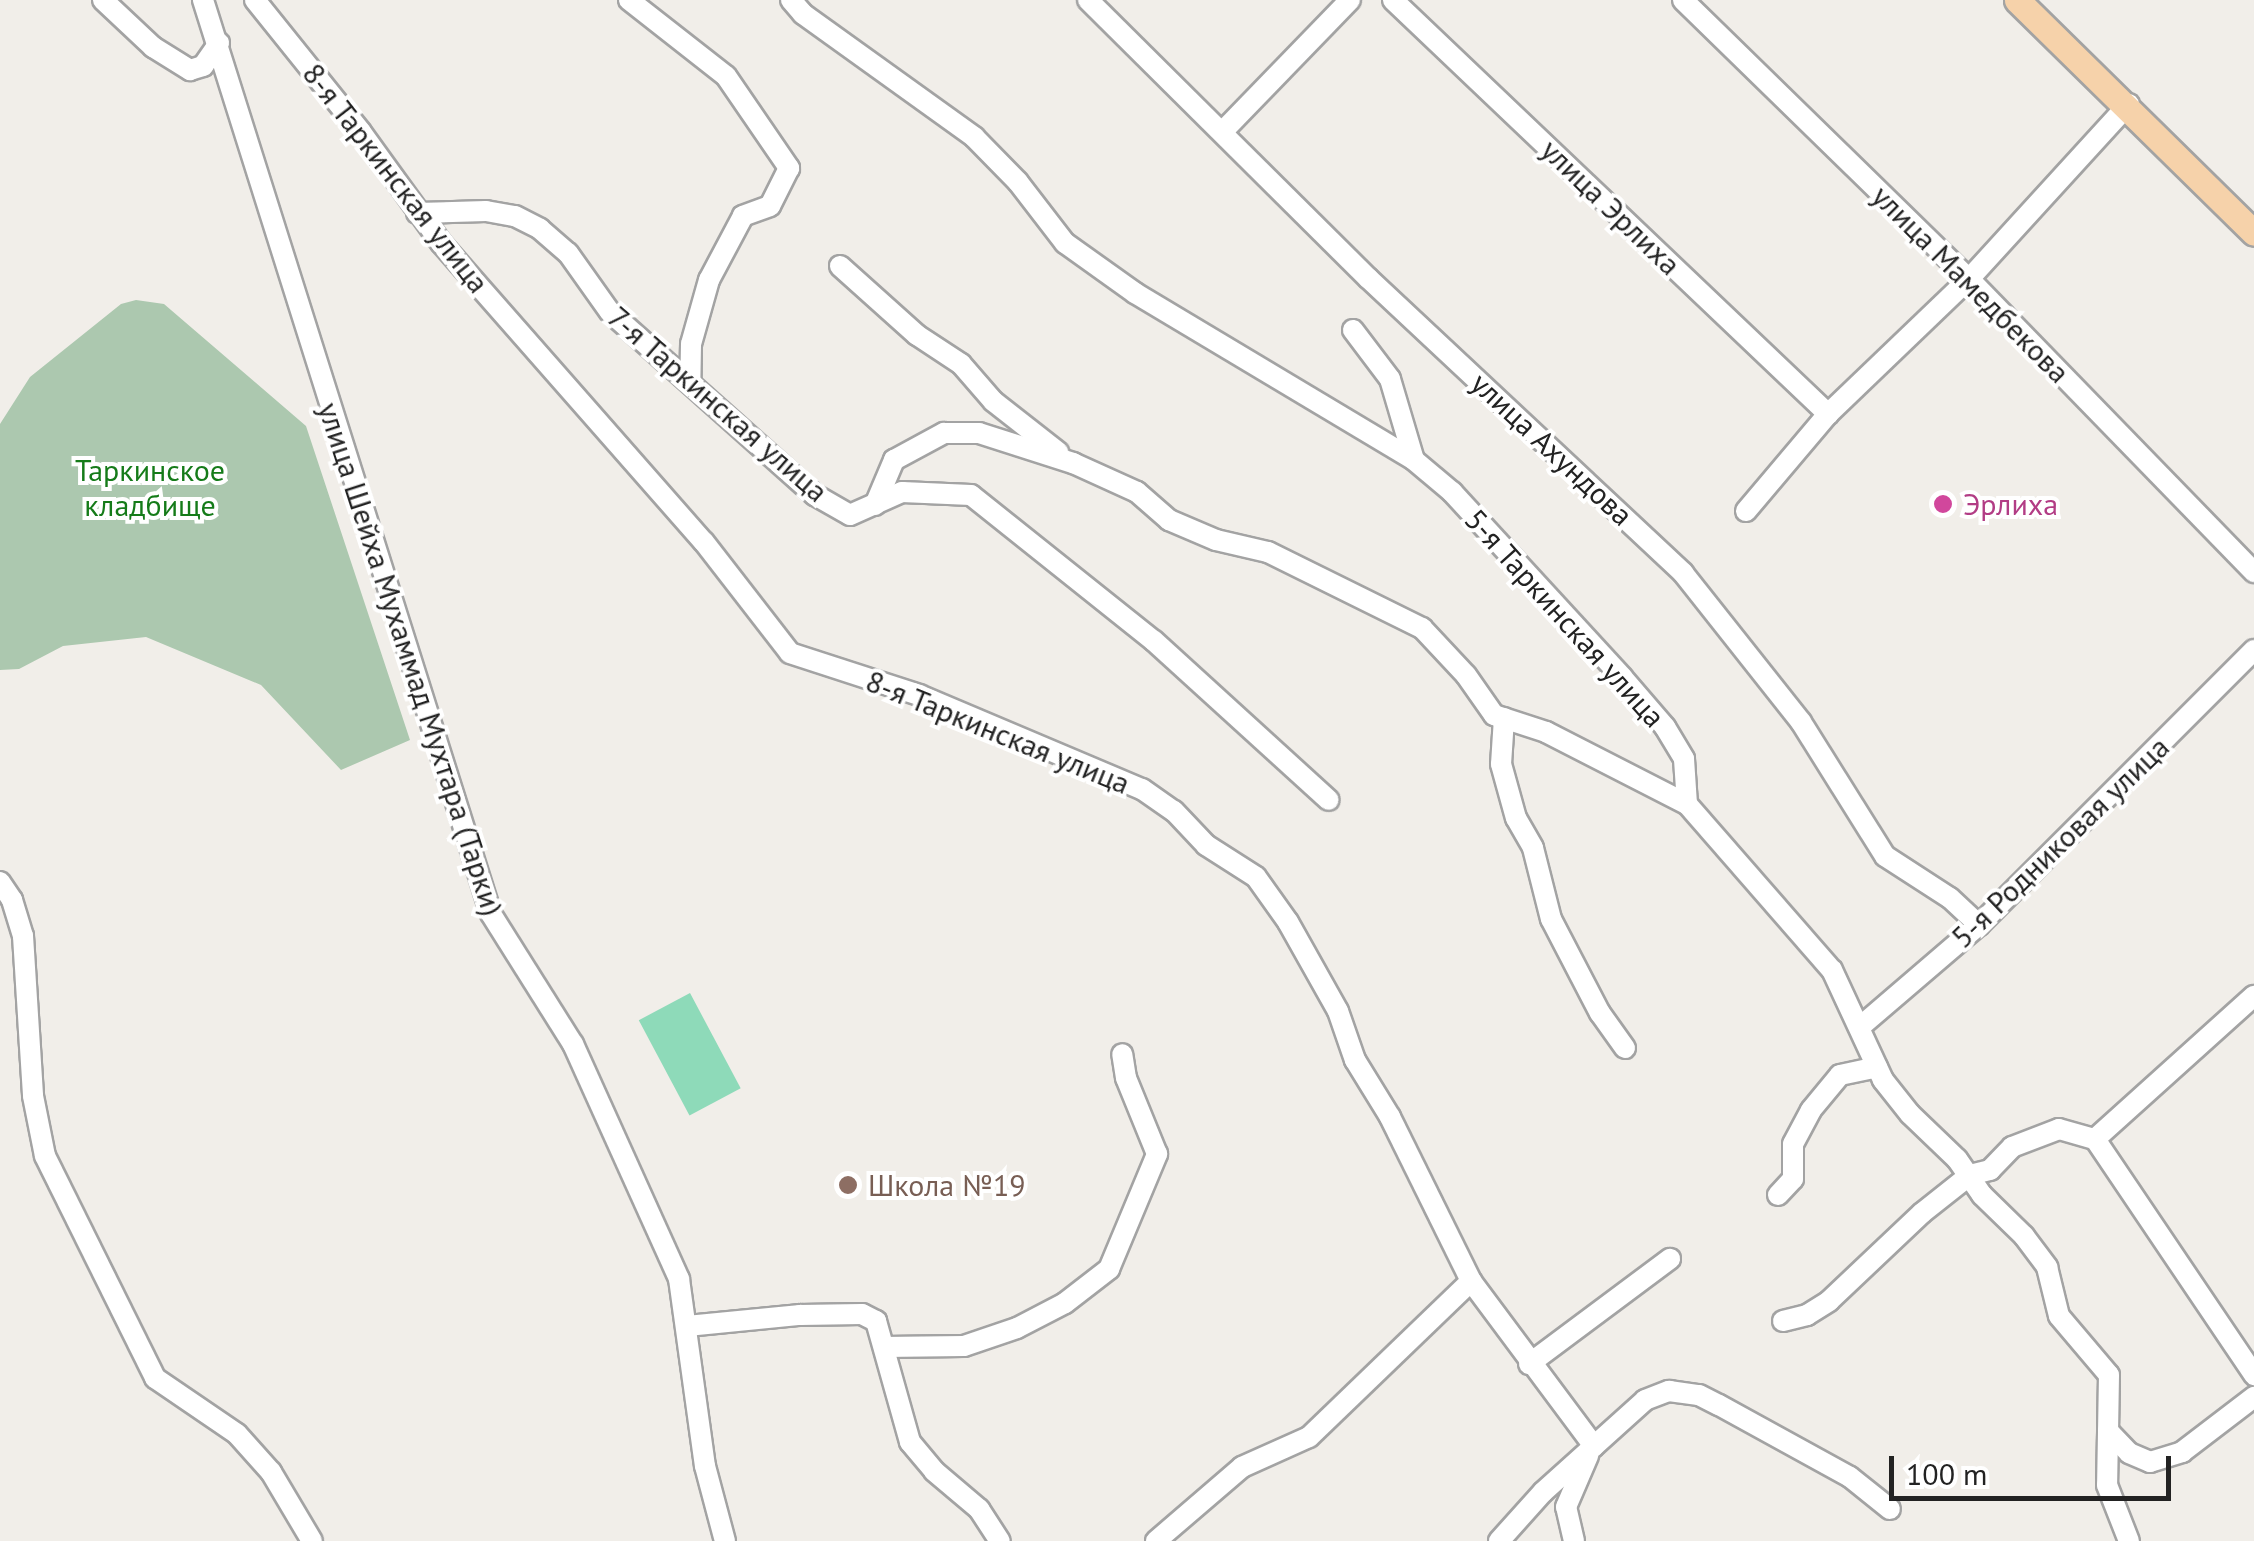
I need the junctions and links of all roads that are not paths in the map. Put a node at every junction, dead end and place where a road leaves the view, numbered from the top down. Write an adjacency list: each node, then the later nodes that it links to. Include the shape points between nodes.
1 (103, 0): 11 (street, via 153,47 190,70 203,66)
2 (202, 0): 11 (street, улица Шейха Мухаммад Мухтара (Тарки))
3 (255, 0): 14 (street, 8-я Таркинская улица)
4 (628, 0): 19 (street, via 726,76 789,168 770,206 744,216 709,280 691,344)
5 (791, 0): 21 (street, 5-я Таркинская улица, via 974,138 1065,243)
6 (1088, 0): 13 (street, улица Ахундова)
7 (1350, 0): 13 (street)
8 (1392, 0): 20 (street, улица Эрлиха)
9 (1683, 0): 17 (street, улица Мамедбекова)
10 (2019, 0): 12 (main road)
11 (219, 43): 43 (street, улица Шейха Мухаммад Мухтара (Тарки), via 491,914 573,1044 625,1151 679,1278)
12 (2128, 104): 15 (main road); 17 (street)
13 (1224, 130): 31 (street, улица Ахундова, via 1368,278 1683,572 1802,722 1885,856)
14 (417, 214): 19 (street, 7-я Таркинская улица, via 486,211 540,228 568,253 610,312); 41 (street, 8-я Таркинская улица, via 704,542 790,653 919,695 1142,789 1206,845 1256,877 1338,1011 1355,1060)
15 (2254, 231)
16 (840, 266): 22 (street, 7-я Таркинская улица)
17 (1969, 279): 20 (street); 25 (street, улица Мамедбекова)
18 (1352, 330): 21 (street, via 1390,379)
19 (690, 383): 23 (street, 7-я Таркинская улица, via 815,495 850,515)
20 (1828, 414): 24 (street)
21 (1414, 460): 29 (street, 5-я Таркинская улица, via 1504,547 1664,727 1684,759)
22 (1072, 463): 23 (street, 7-я Таркинская улица, via 979,433 944,433 894,460); 27 (street, 7-я Таркинская улица, via 1137,492 1169,520 1268,552 1422,628)
23 (874, 505): 28 (street, via 902,492 971,495 1154,641)
24 (1746, 511)
25 (2254, 572)
26 (2254, 650): 31 (street, 5-я Родниковая улица)
27 (1504, 718): 29 (street, 7-я Таркинская улица, via 1546,732); 34 (street, via 1501,764 1516,818 1533,848 1550,920)
28 (1329, 800)
29 (1688, 804): 33 (street, via 1832,970)
30 (0, 882): 51 (street, via 23,936 33,1096 45,1156 156,1378 237,1434 270,1472)
31 (1979, 925): 33 (street, 5-я Родниковая улица)
32 (2254, 996): 37 (street)
33 (1860, 1026): 36 (street)
34 (1625, 1048)
35 (1122, 1054): 44 (street, via 1157,1154 1109,1270 1017,1328 964,1346)
36 (1877, 1068): 38 (street, via 1910,1114); 39 (street, via 1840,1075 1811,1110 1793,1144 1793,1179)
37 (2095, 1139): 38 (street, via 2058,1129 2012,1147 1990,1170); 46 (street)
38 (1970, 1175): 42 (street, via 1830,1301); 48 (street, via 2046,1267 2059,1316 2110,1375)
39 (1778, 1195)
40 (1670, 1259): 45 (street)
41 (1470, 1281): 45 (street, 8-я Таркинская улица); 54 (street, via 1309,1436 1242,1467)
42 (1783, 1321)
43 (687, 1326): 44 (street, via 862,1314 876,1321); 52 (street, улица Шейха Мухаммад Мухтара (Тарки), via 705,1466)
44 (884, 1347): 53 (street, via 910,1442 979,1508)
45 (1529, 1364): 49 (street, 8-я Таркинская улица)
46 (2254, 1375)
47 (2254, 1397): 48 (street, via 2182,1452 2150,1462)
48 (2108, 1431): 57 (street, via 2107,1485)
49 (1594, 1446): 50 (street, via 1645,1400 1668,1391 1698,1395 1850,1477); 55 (street); 56 (street, via 1566,1507)
50 (1890, 1509)
51 (312, 1541)
52 (725, 1541)
53 (1000, 1541)
54 (1156, 1541)
55 (1499, 1541)
56 (1574, 1541)
57 (2129, 1541)

